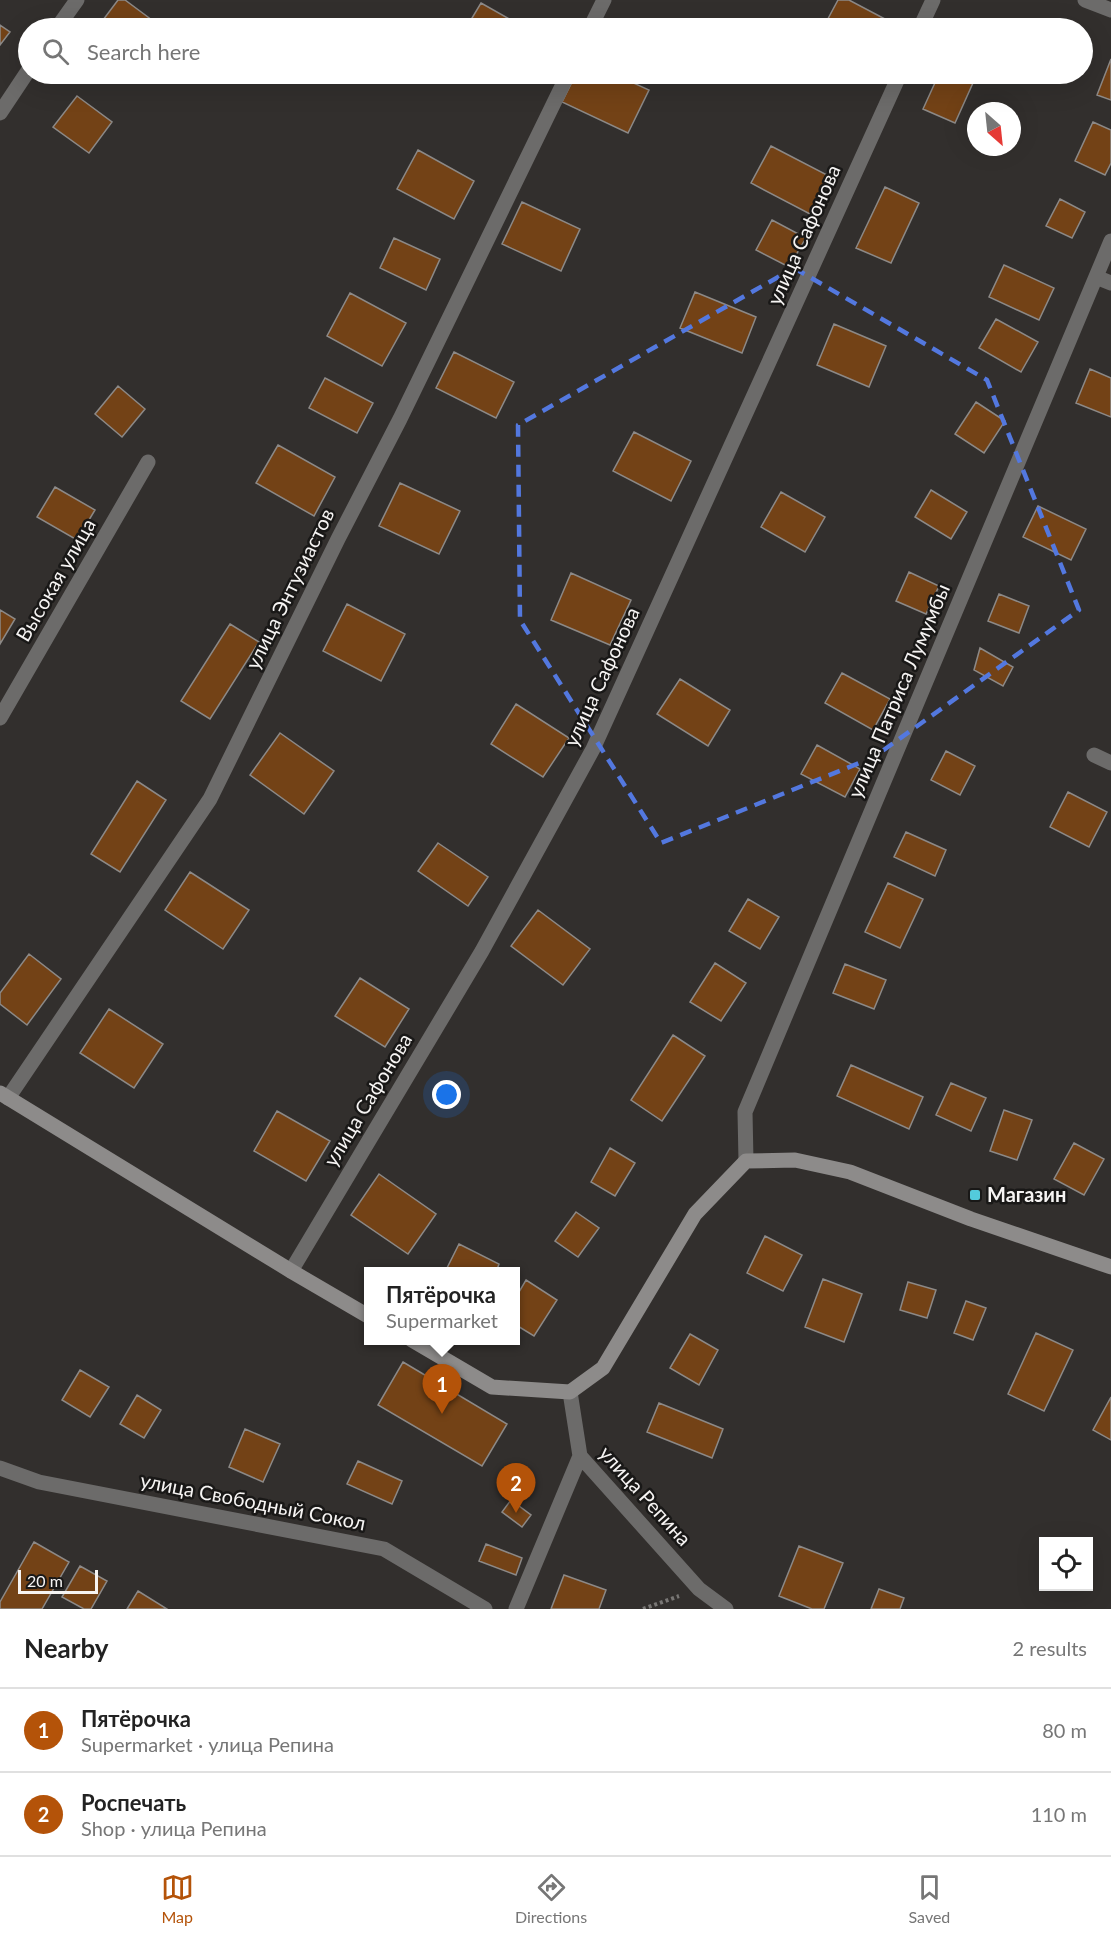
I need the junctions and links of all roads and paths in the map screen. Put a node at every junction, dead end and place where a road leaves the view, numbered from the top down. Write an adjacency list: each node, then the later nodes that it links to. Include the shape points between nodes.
1 (76, 0): 6 (street)
2 (604, 0): 7 (street)
3 (933, 0): 8 (street)
4 (1085, 0): 5 (street)
5 (1111, 10)
6 (64, 18)
7 (595, 18)
8 (925, 18)
9 (19, 84): 12 (street)
10 (563, 84): 20 (street, улица Энтузиастов, via 210,799)
11 (895, 84): 23 (street, улица Сафонова, via 593,749 482,951)
12 (0, 113)
13 (1111, 241): 14 (street, улица Патриса Лумумбы)
14 (1096, 277): 15 (street); 21 (street, улица Патриса Лумумбы, via 745,1112)
15 (1111, 283)
16 (148, 462): 17 (street, Высокая улица)
17 (0, 718)
18 (1094, 755): 19 (street)
19 (1111, 763)
20 (4, 1096): 23 (street)
21 (746, 1161): 22 (street, via 795,1160 850,1172); 26 (street, via 695,1214 603,1368)
22 (1111, 1267)
23 (291, 1271): 24 (street)
24 (364, 1313)
25 (419, 1345): 26 (street, via 492,1387)
26 (570, 1392): 27 (street, улица Репина)
27 (580, 1456): 29 (street, улица Репина); 31 (street)
28 (0, 1468): 30 (street, улица Свободный Сокол, via 39,1482 384,1549)
29 (699, 1589): 32 (path); 33 (street, улица Репина)
30 (485, 1609)
31 (516, 1609)
32 (643, 1609)
33 (726, 1609)

